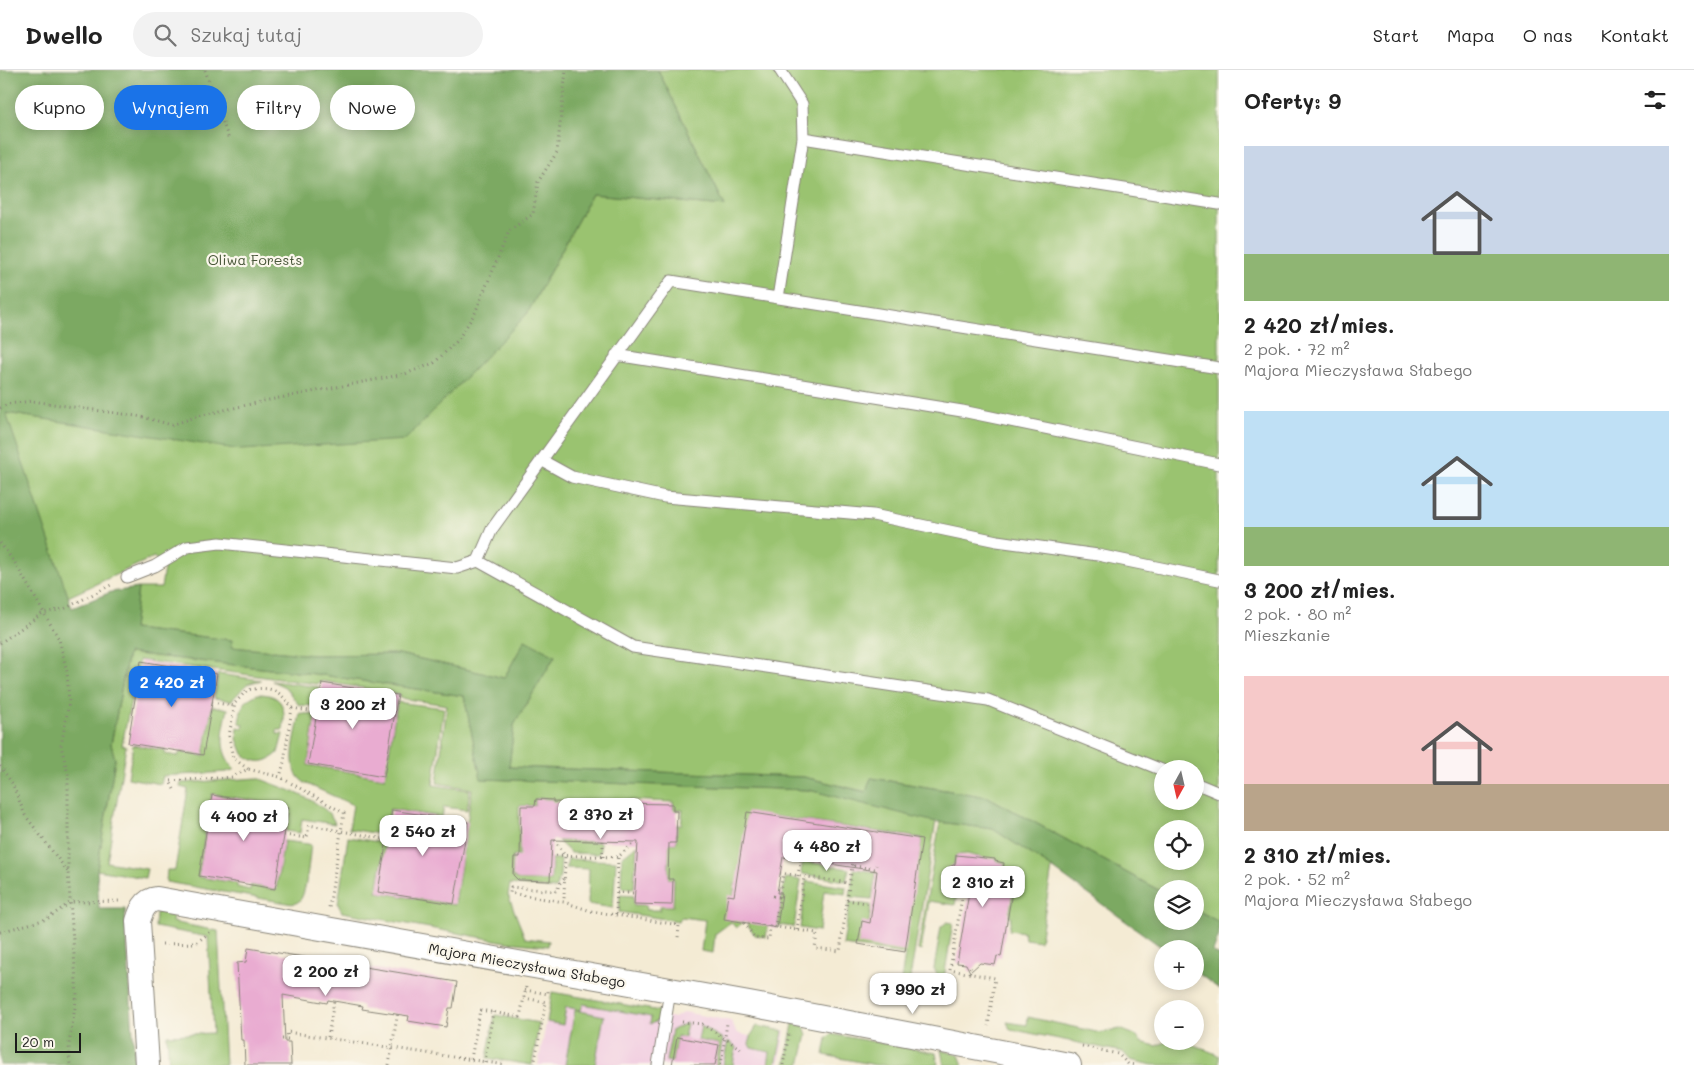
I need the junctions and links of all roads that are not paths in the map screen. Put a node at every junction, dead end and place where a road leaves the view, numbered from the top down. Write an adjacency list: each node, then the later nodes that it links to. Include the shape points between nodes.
1 (780, 70): 2 (lane, via 802,104)
2 (803, 138): 3 (lane); 4 (lane)
3 (1219, 204)
4 (778, 298): 5 (lane, via 671,281); 6 (lane)
5 (616, 355): 7 (lane); 8 (lane, via 962,411)
6 (1219, 368)
7 (541, 460): 9 (lane, via 492,528); 11 (lane, via 572,477 665,497 873,515 997,541 1098,555)
8 (1219, 464)
9 (478, 561): 10 (lane, via 457,568 220,543 187,547 155,566); 12 (lane, via 633,647 988,700)
10 (127, 577)
11 (1219, 580)
12 (1154, 767)
13 (1204, 786): 14 (lane)
14 (1219, 792)
15 (670, 991): 16 (street, Majora Mieczysława Słabego, via 153,899 142,909 138,921); 17 (lane); 18 (street, Majora Mieczysława Słabego)
16 (147, 1065)
17 (658, 1065)
18 (1069, 1065)

